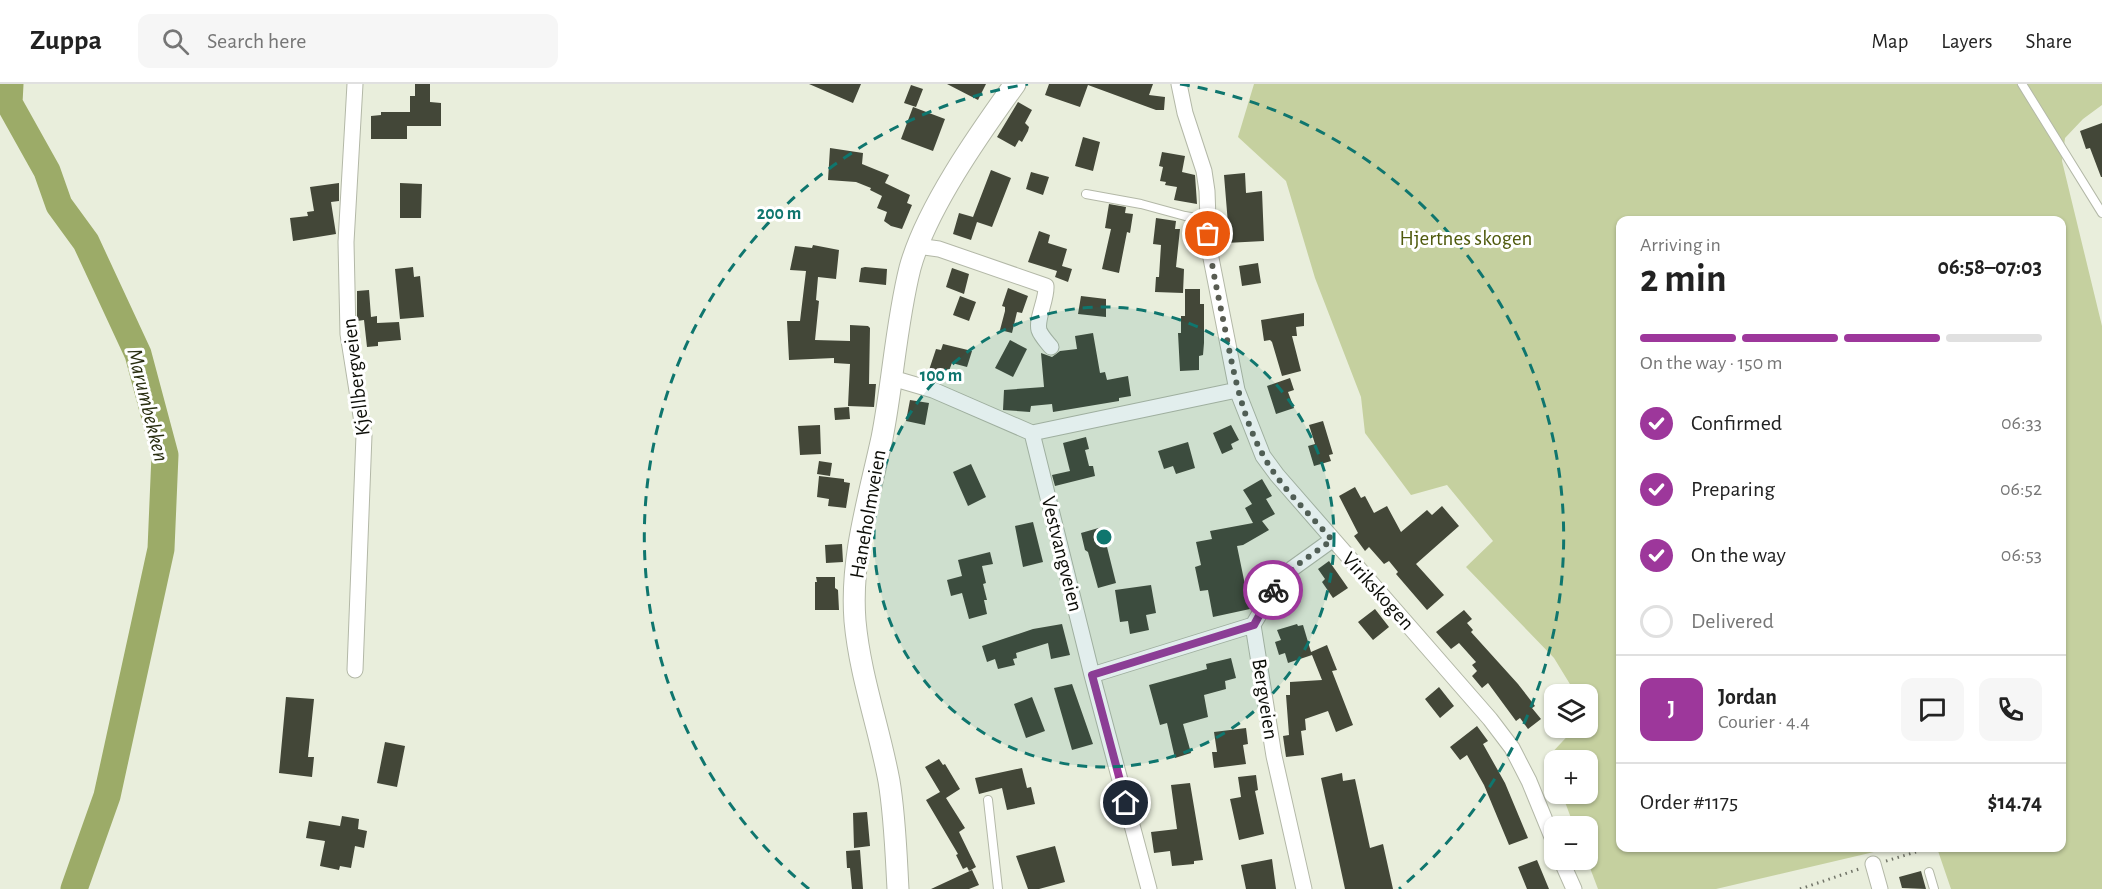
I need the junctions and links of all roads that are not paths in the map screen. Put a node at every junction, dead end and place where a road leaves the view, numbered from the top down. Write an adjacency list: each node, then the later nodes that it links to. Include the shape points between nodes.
1 (356, 84): 15 (street, Kjellbergveien, via 346,242 348,334 364,435)
2 (1015, 84): 8 (main road, Haneholmveien, via 952,180)
3 (1179, 84): 7 (street, Virikskogen, via 1204,171)
4 (2022, 84): 6 (lane)
5 (1086, 194): 7 (lane)
6 (2102, 213)
7 (1207, 220): 11 (street, Virikskogen)
8 (917, 246): 9 (street, via 939,249 1046,286 1038,326); 10 (main road, Haneholmveien, via 903,299)
9 (1051, 347)
10 (892, 378): 12 (street, via 933,390); 22 (main road, Haneholmveien, via 855,566 854,599 860,655 892,804)
11 (1237, 390): 12 (street); 13 (street, Virikskogen, via 1263,456)
12 (1032, 433): 16 (street, Vestvangveien)
13 (1332, 540): 14 (street, via 1279,581); 18 (street, Virikskogen, via 1506,741)
14 (1254, 625): 16 (street); 25 (street, Bergveien, via 1274,756)
15 (355, 670)
16 (1092, 675): 24 (street, Vestvangveien)
17 (987, 800): 23 (lane)
18 (1544, 818)
19 (1873, 864): 27 (street)
20 (1566, 870): 26 (street)
21 (1929, 872): 28 (lane)
22 (898, 889)
23 (998, 889)
24 (1149, 889)
25 (1304, 889)
26 (1574, 889)
27 (1880, 889)
28 (1934, 889)

